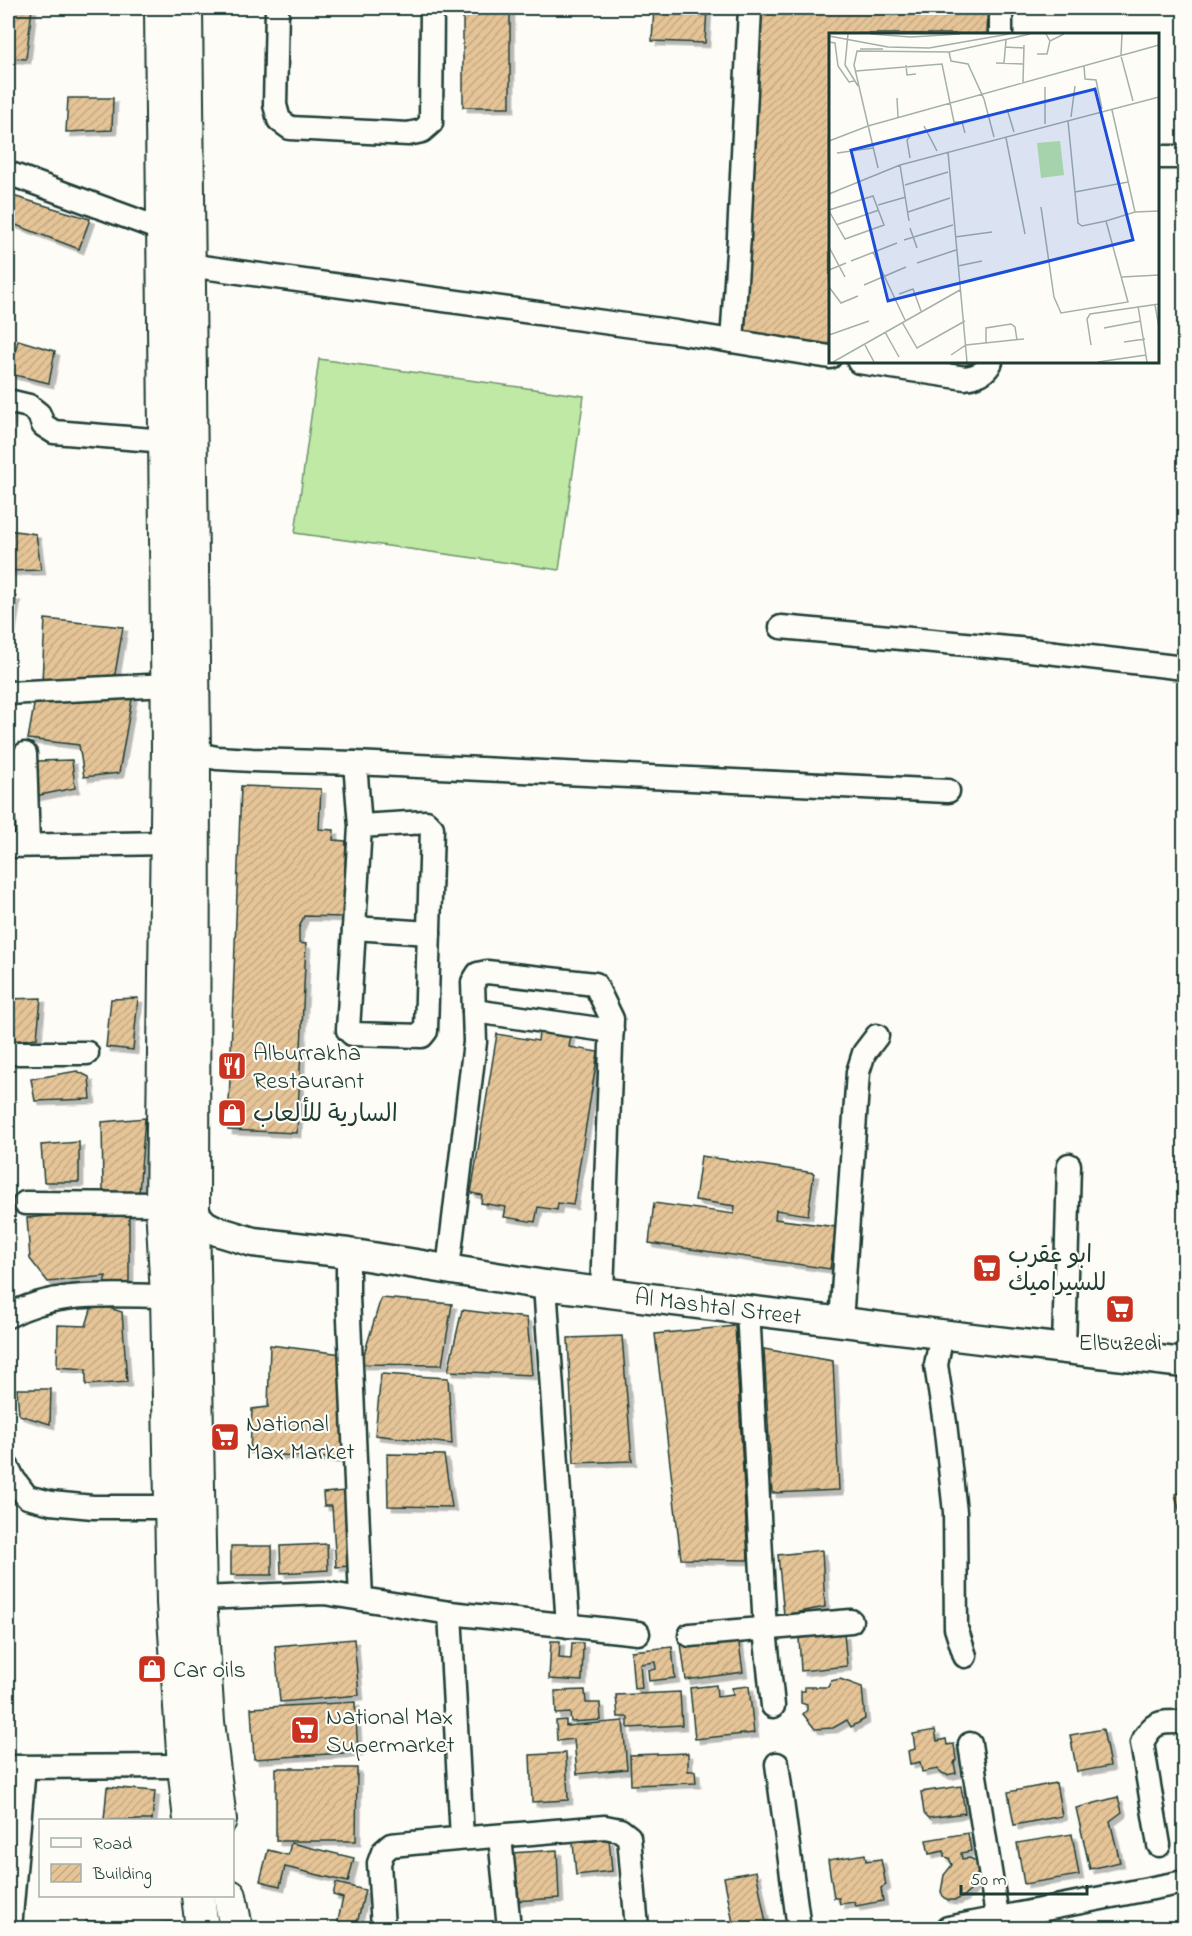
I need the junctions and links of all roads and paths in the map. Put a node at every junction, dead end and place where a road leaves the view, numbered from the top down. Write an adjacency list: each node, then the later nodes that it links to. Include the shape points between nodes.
1 (161, 8): 11 (highway)
2 (186, 8): 12 (highway)
3 (277, 8): 4 (street, via 275,105 279,120 290,128 408,134 422,131 431,123)
4 (432, 8)
5 (750, 8): 13 (street)
6 (1001, 8): 7 (street)
7 (1001, 33)
8 (1159, 157): 9 (street)
9 (1185, 157)
10 (8, 173): 11 (street)
11 (163, 230): 18 (highway)
12 (188, 265): 13 (street); 23 (highway)
13 (732, 341): 14 (street)
14 (829, 357)
15 (866, 363): 16 (street, via 965,378 979,375)
16 (991, 363)
17 (8, 401): 18 (street, via 29,406 54,432)
18 (165, 441): 21 (highway)
19 (781, 627): 20 (street)
20 (1185, 668)
21 (168, 685): 22 (street); 23 (highway)
22 (8, 693)
23 (181, 751): 25 (street, via 217,758); 28 (highway); 40 (highway)
24 (25, 754): 29 (street)
25 (355, 763): 26 (street); 27 (street)
26 (948, 792)
27 (360, 826): 30 (street); 31 (street, via 430,824)
28 (167, 843): 29 (street); 39 (highway)
29 (18, 846)
30 (354, 928): 31 (street); 31 (street, via 348,1030 352,1034 424,1035)
31 (429, 933)
32 (474, 1011): 33 (street); 33 (street, via 473,982 477,974 595,984 612,1019); 44 (street, via 475,1042)
33 (612, 1032): 46 (street)
34 (877, 1036): 50 (street, via 864,1053 858,1072)
35 (8, 1053): 36 (street)
36 (87, 1053)
37 (1069, 1165): 52 (street)
38 (25, 1203): 39 (street)
39 (162, 1203): 47 (highway)
40 (194, 1213): 41 (main road, Al Mashtal Street, via 211,1228); 43 (highway)
41 (254, 1242): 42 (main road, Al Mashtal Street); 43 (main road, Al Mashtal Street, via 220,1246)
42 (348, 1253): 44 (main road, Al Mashtal Street); 57 (street)
43 (195, 1261): 56 (highway)
44 (448, 1269): 45 (main road, Al Mashtal Street)
45 (544, 1285): 46 (main road, Al Mashtal Street); 60 (street)
46 (602, 1292): 48 (main road, Al Mashtal Street)
47 (167, 1296): 49 (street, via 56,1299 26,1306); 55 (highway)
48 (748, 1310): 50 (main road, Al Mashtal Street); 61 (street)
49 (8, 1316)
50 (841, 1322): 51 (main road, Al Mashtal Street)
51 (942, 1335): 52 (main road, Al Mashtal Street); 64 (street, via 936,1365 955,1512 956,1628)
52 (1064, 1349): 53 (main road, Al Mashtal Street)
53 (1185, 1363)
54 (8, 1468): 55 (street, via 27,1497 51,1503)
55 (171, 1507): 69 (highway)
56 (200, 1598): 57 (street, via 324,1593); 72 (highway, via 208,1722)
57 (361, 1599): 58 (street)
58 (450, 1613): 60 (street); 74 (street)
59 (851, 1621): 61 (street)
60 (567, 1626): 62 (street)
61 (765, 1630): 63 (street); 65 (street)
62 (638, 1633)
63 (690, 1635)
64 (965, 1656)
65 (773, 1706)
66 (1185, 1722): 75 (street, via 1159,1723 1147,1732 1143,1743)
67 (970, 1744): 79 (street)
68 (777, 1764): 86 (street)
69 (184, 1766): 70 (street); 71 (highway)
70 (16, 1767): 80 (street)
71 (190, 1819)
72 (220, 1819)
73 (500, 1837): 74 (street); 84 (street); 85 (street, via 606,1827 625,1833 629,1837)
74 (462, 1838): 83 (street, via 391,1845 383,1852 379,1863)
75 (1159, 1845)
76 (1185, 1882): 79 (street)
77 (198, 1897): 81 (highway)
78 (230, 1897): 82 (highway)
79 (998, 1924): 87 (street)
80 (10, 1929)
81 (202, 1929)
82 (236, 1929)
83 (383, 1929)
84 (509, 1929)
85 (637, 1929)
86 (799, 1929)
87 (948, 1929)

